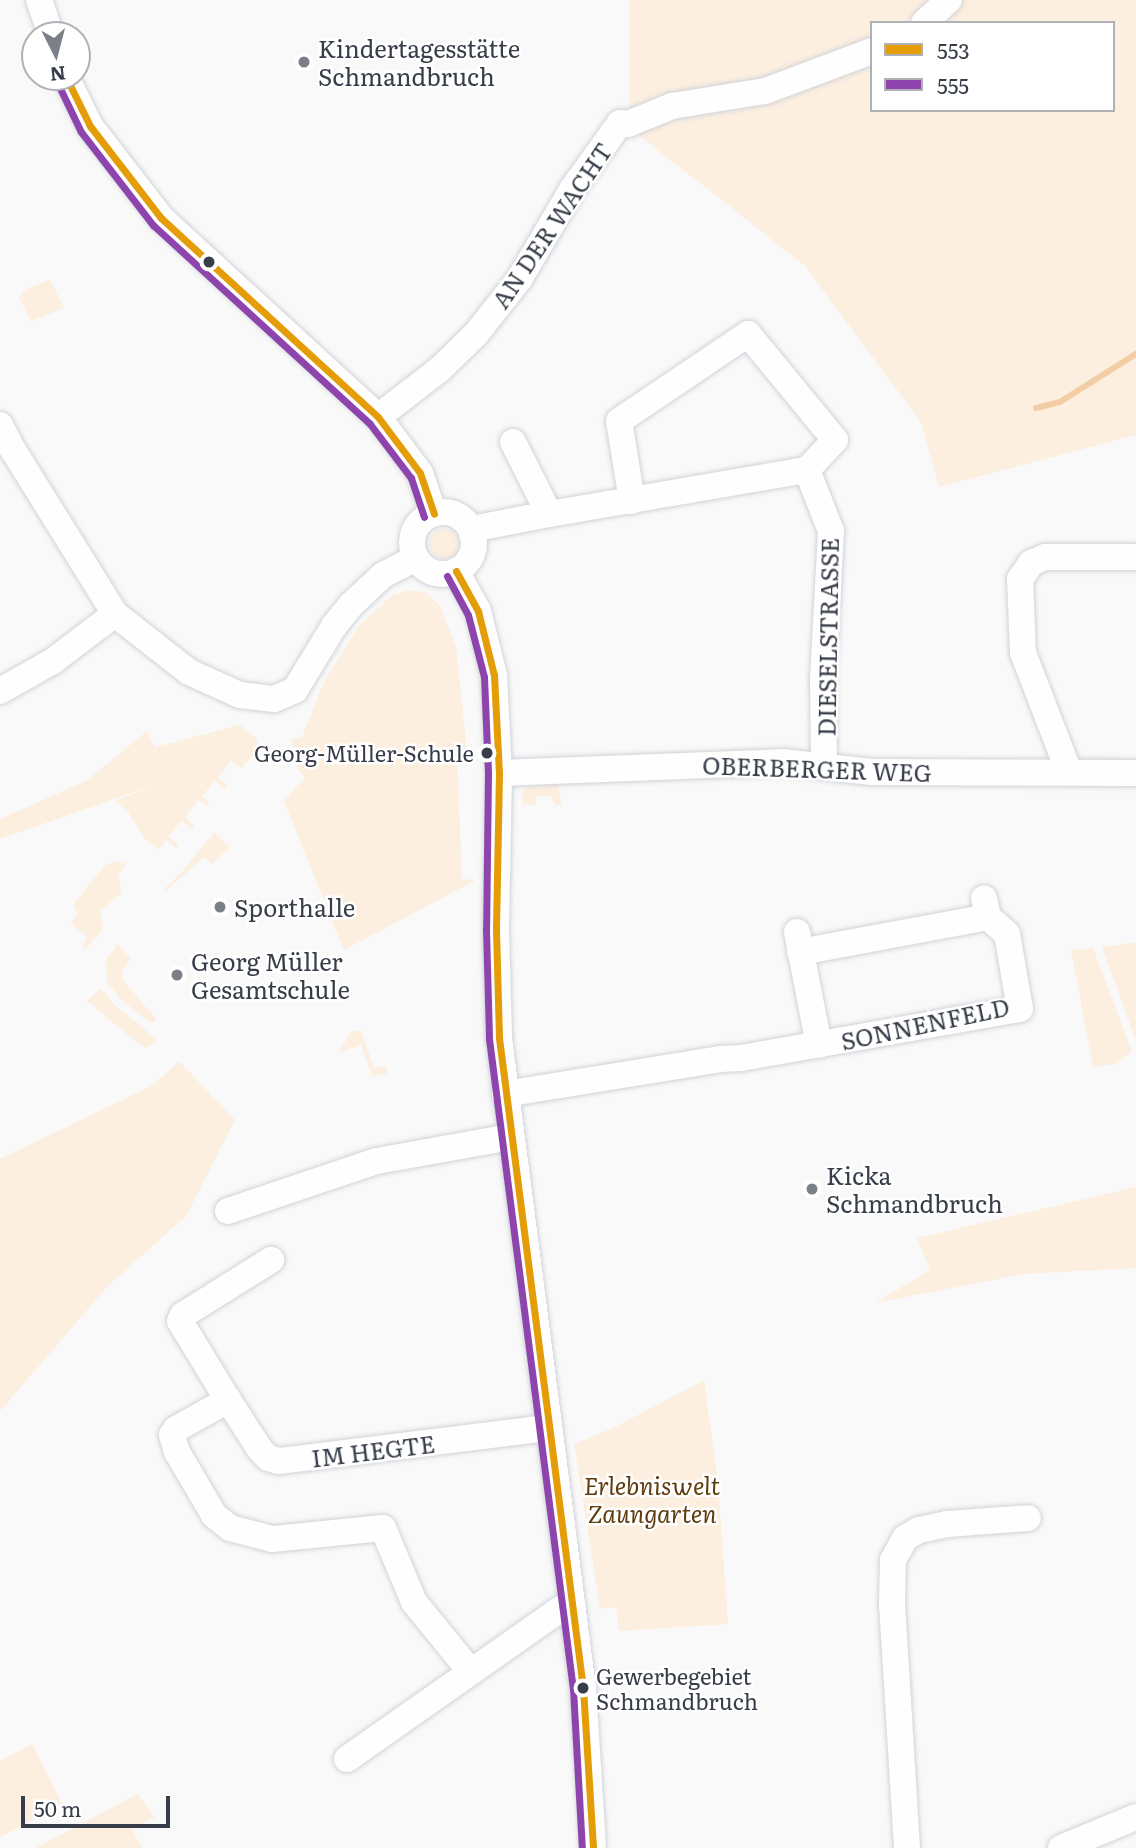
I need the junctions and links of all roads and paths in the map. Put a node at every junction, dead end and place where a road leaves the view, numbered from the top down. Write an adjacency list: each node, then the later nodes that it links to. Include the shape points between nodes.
1 (40, 0): 3 (street)
2 (949, 0): 4 (street)
3 (47, 21)
4 (926, 21)
5 (870, 52): 7 (street, AN DER WACHT, via 765,91 672,106 620,123 573,188 520,278 476,334)
6 (73, 91): 7 (street, via 90,126 161,218)
7 (378, 417): 13 (street, via 420,473)
8 (0, 425): 10 (street)
9 (513, 442): 14 (street)
10 (6, 453): 19 (street)
11 (807, 470): 12 (street); 12 (street, via 835,440 748,334 619,421); 21 (street, DIESELSTRASSE, via 831,531 823,678)
12 (632, 501): 14 (street)
13 (434, 514): 15 (street, via 460,518); 17 (street, via 422,521 413,536)
14 (549, 514): 15 (street, via 482,527)
15 (472, 534): 18 (street, via 470,557)
16 (1136, 557): 22 (street, via 1045,557 1031,563 1020,579 1023,653)
17 (416, 558): 18 (street, via 435,573); 19 (street, via 383,575 351,605 300,685 274,699 240,695 206,682)
18 (456, 571): 23 (street, via 478,611 490,653)
19 (115, 614): 20 (street, via 53,661)
20 (3, 682)
21 (824, 766): 22 (street, OBERBERGER WEG, via 871,772); 23 (street, OBERBERGER WEG, via 719,763)
22 (1069, 772): 24 (street, OBERBERGER WEG)
23 (499, 773): 26 (street, via 497,995)
24 (1136, 773)
25 (819, 1045): 25 (street, SONNENFELD, via 1020,1009 1007,934 986,907 798,942); 26 (street, SONNENFELD)
26 (505, 1094): 27 (street)
27 (511, 1137): 28 (street, via 377,1161); 31 (street)
28 (228, 1211)
29 (271, 1260): 30 (street, IM HEGTE, via 180,1321)
30 (228, 1400): 31 (street, IM HEGTE, via 259,1448 279,1461); 34 (street, via 172,1435 214,1516 230,1528 272,1539 383,1528 414,1602)
31 (549, 1428): 33 (street)
32 (1028, 1518): 38 (street, via 919,1530 905,1538 894,1560 892,1595)
33 (572, 1606): 34 (street); 37 (street, via 583,1688)
34 (471, 1672): 35 (street)
35 (347, 1759)
36 (1136, 1817): 39 (street)
37 (593, 1848)
38 (907, 1848)
39 (1060, 1848)

